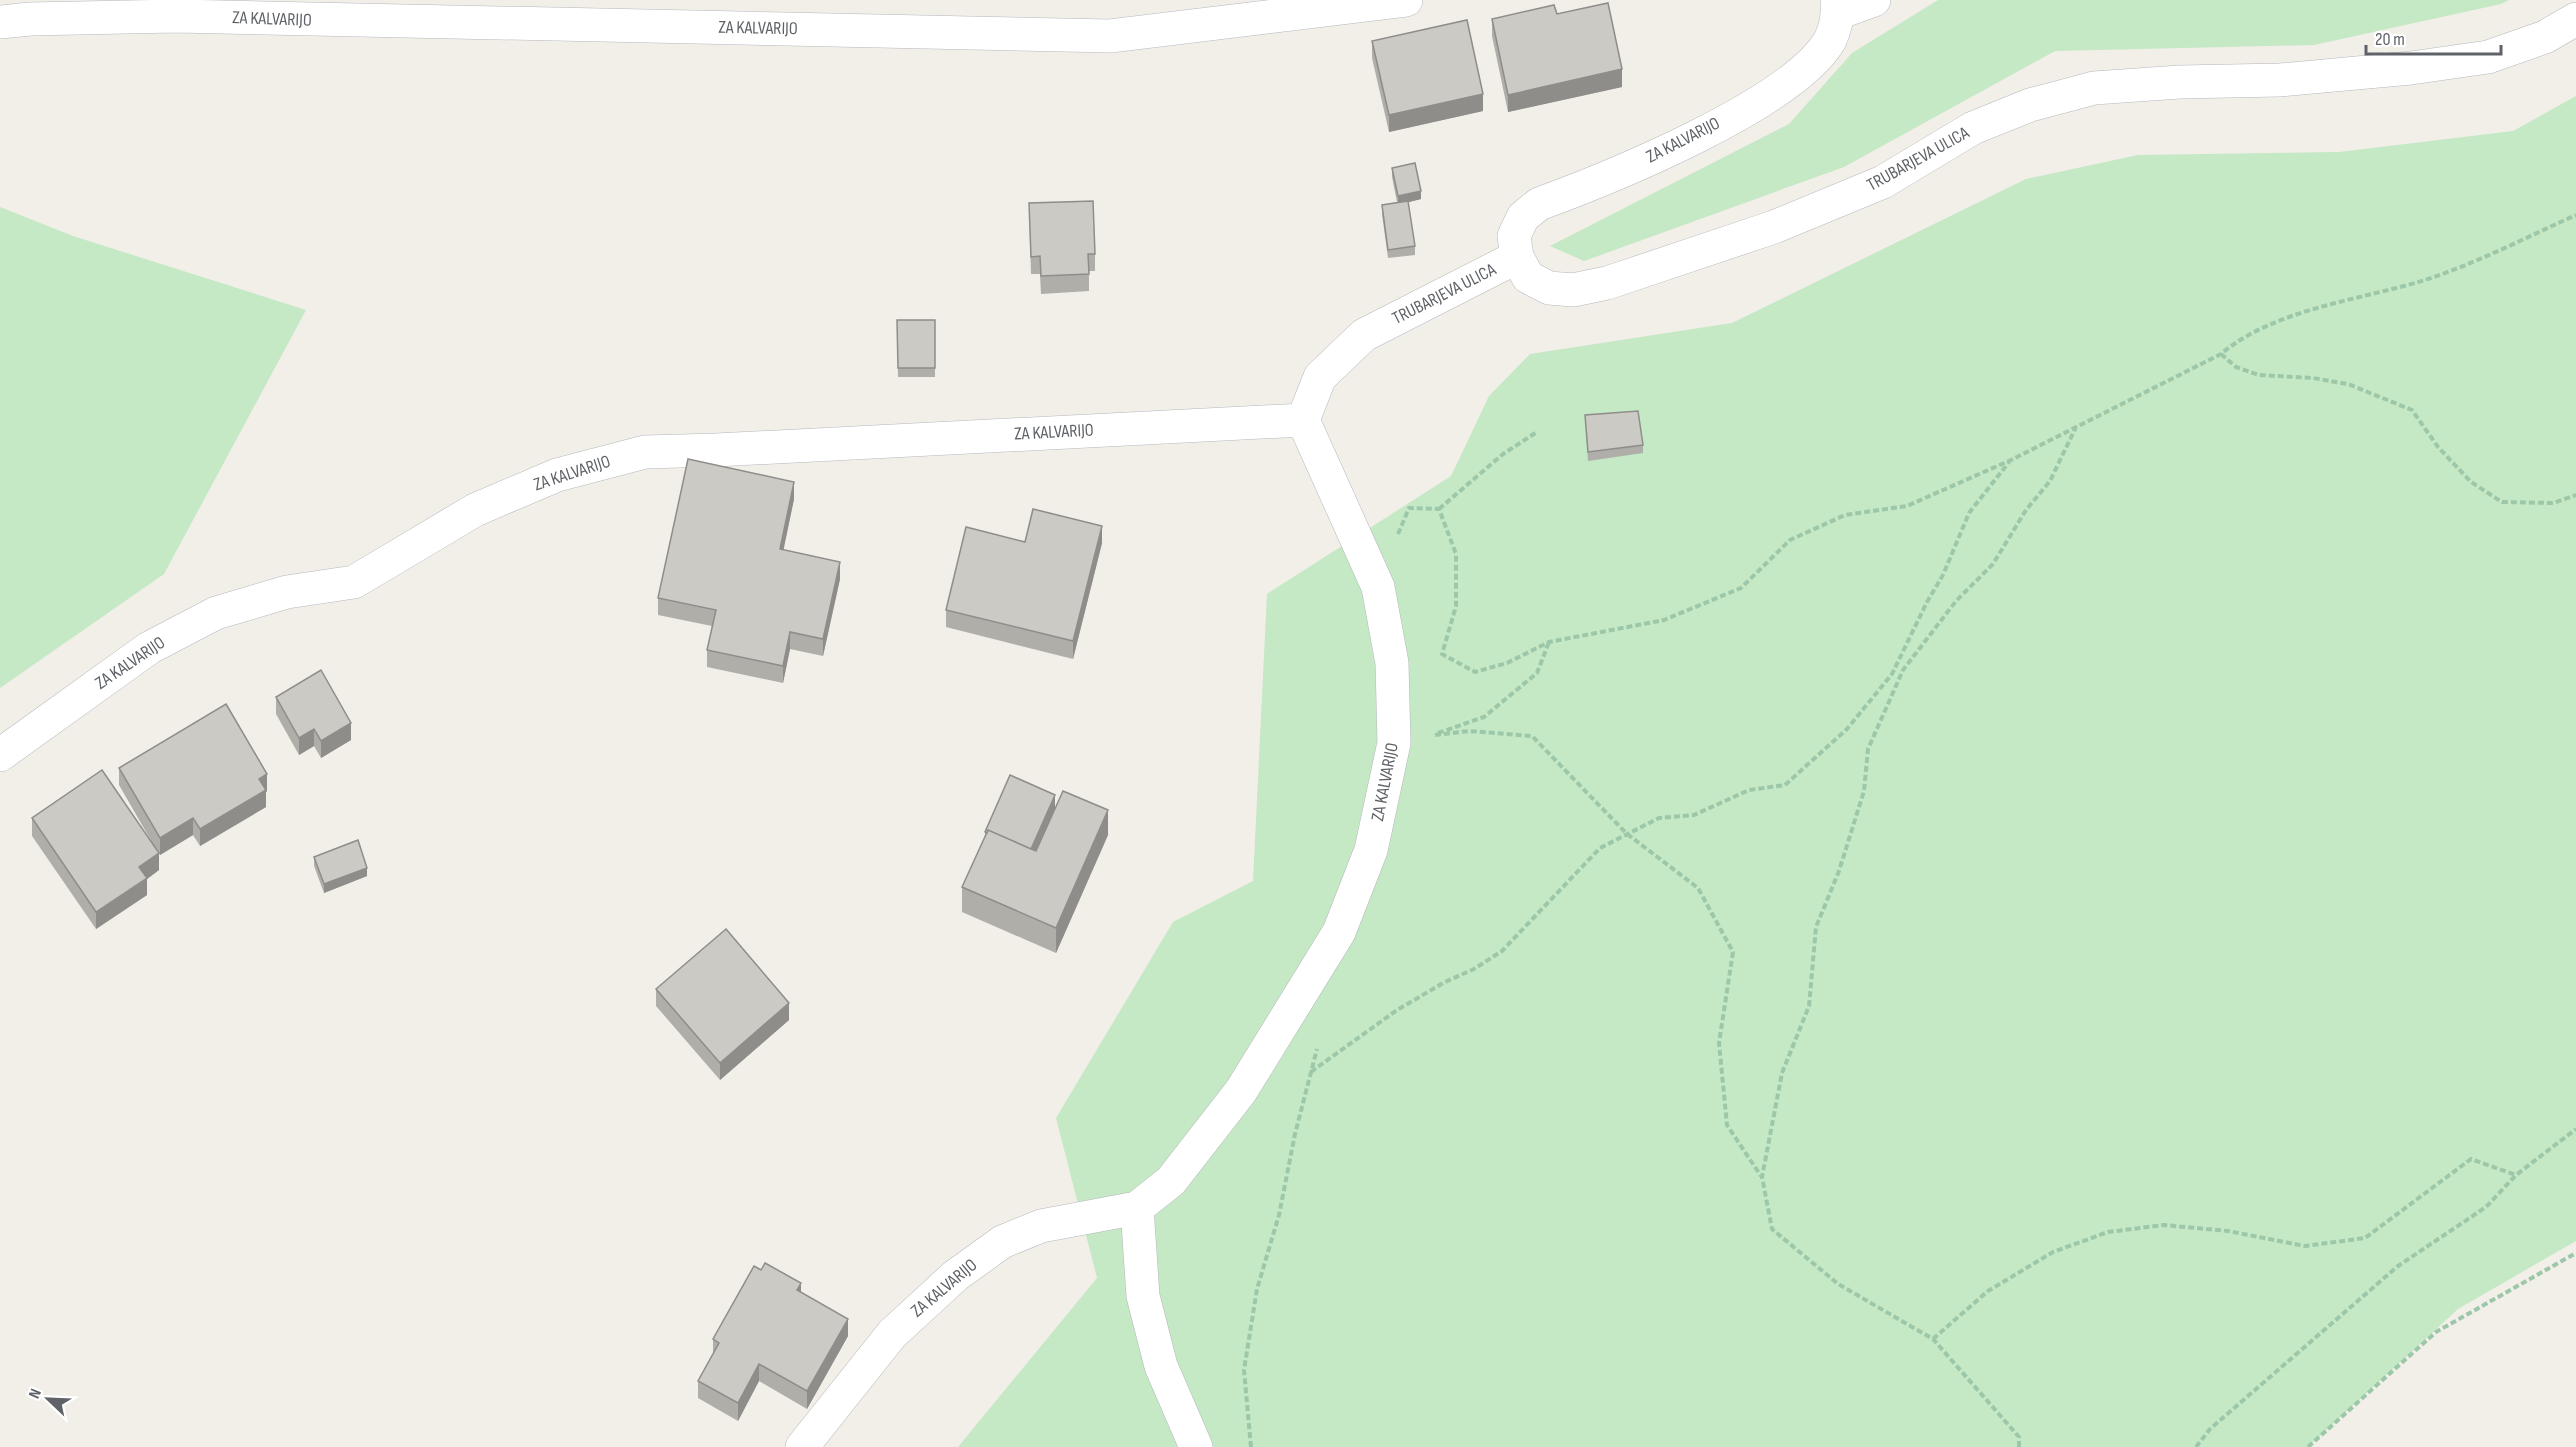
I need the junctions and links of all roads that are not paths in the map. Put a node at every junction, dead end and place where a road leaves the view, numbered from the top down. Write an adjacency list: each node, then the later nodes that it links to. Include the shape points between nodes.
1 (1406, 0): 5 (street, ZA KALVARIJO, via 1110,36 176,16)
2 (1874, 0): 3 (street)
3 (1838, 7): 6 (street, ZA KALVARIJO, via 1830,39 1813,61 1767,97 1673,148 1539,204 1523,217 1514,237)
4 (2576, 19): 6 (street, TRUBARJEVA ULICA, via 2545,37 2488,57 2280,80 2094,88 2030,105 1973,128 1883,182 1774,227 1607,283 1573,290 1549,288 1528,277)
5 (0, 22)
6 (1516, 257): 7 (street, TRUBARJEVA ULICA, via 1364,335 1320,377)
7 (1303, 420): 8 (street, ZA KALVARIJO, via 645,452 590,466 557,475 475,510 354,582 287,592 216,613 149,648); 9 (street, ZA KALVARIJO, via 1378,586 1392,663 1394,743 1371,850 1339,932 1241,1091 1171,1181)
8 (0, 755)
9 (1137, 1208): 10 (street, ZA KALVARIJO, via 1041,1226 1002,1242 955,1276 892,1334); 11 (street, via 1143,1296 1161,1366)
10 (802, 1447)
11 (1196, 1447)

